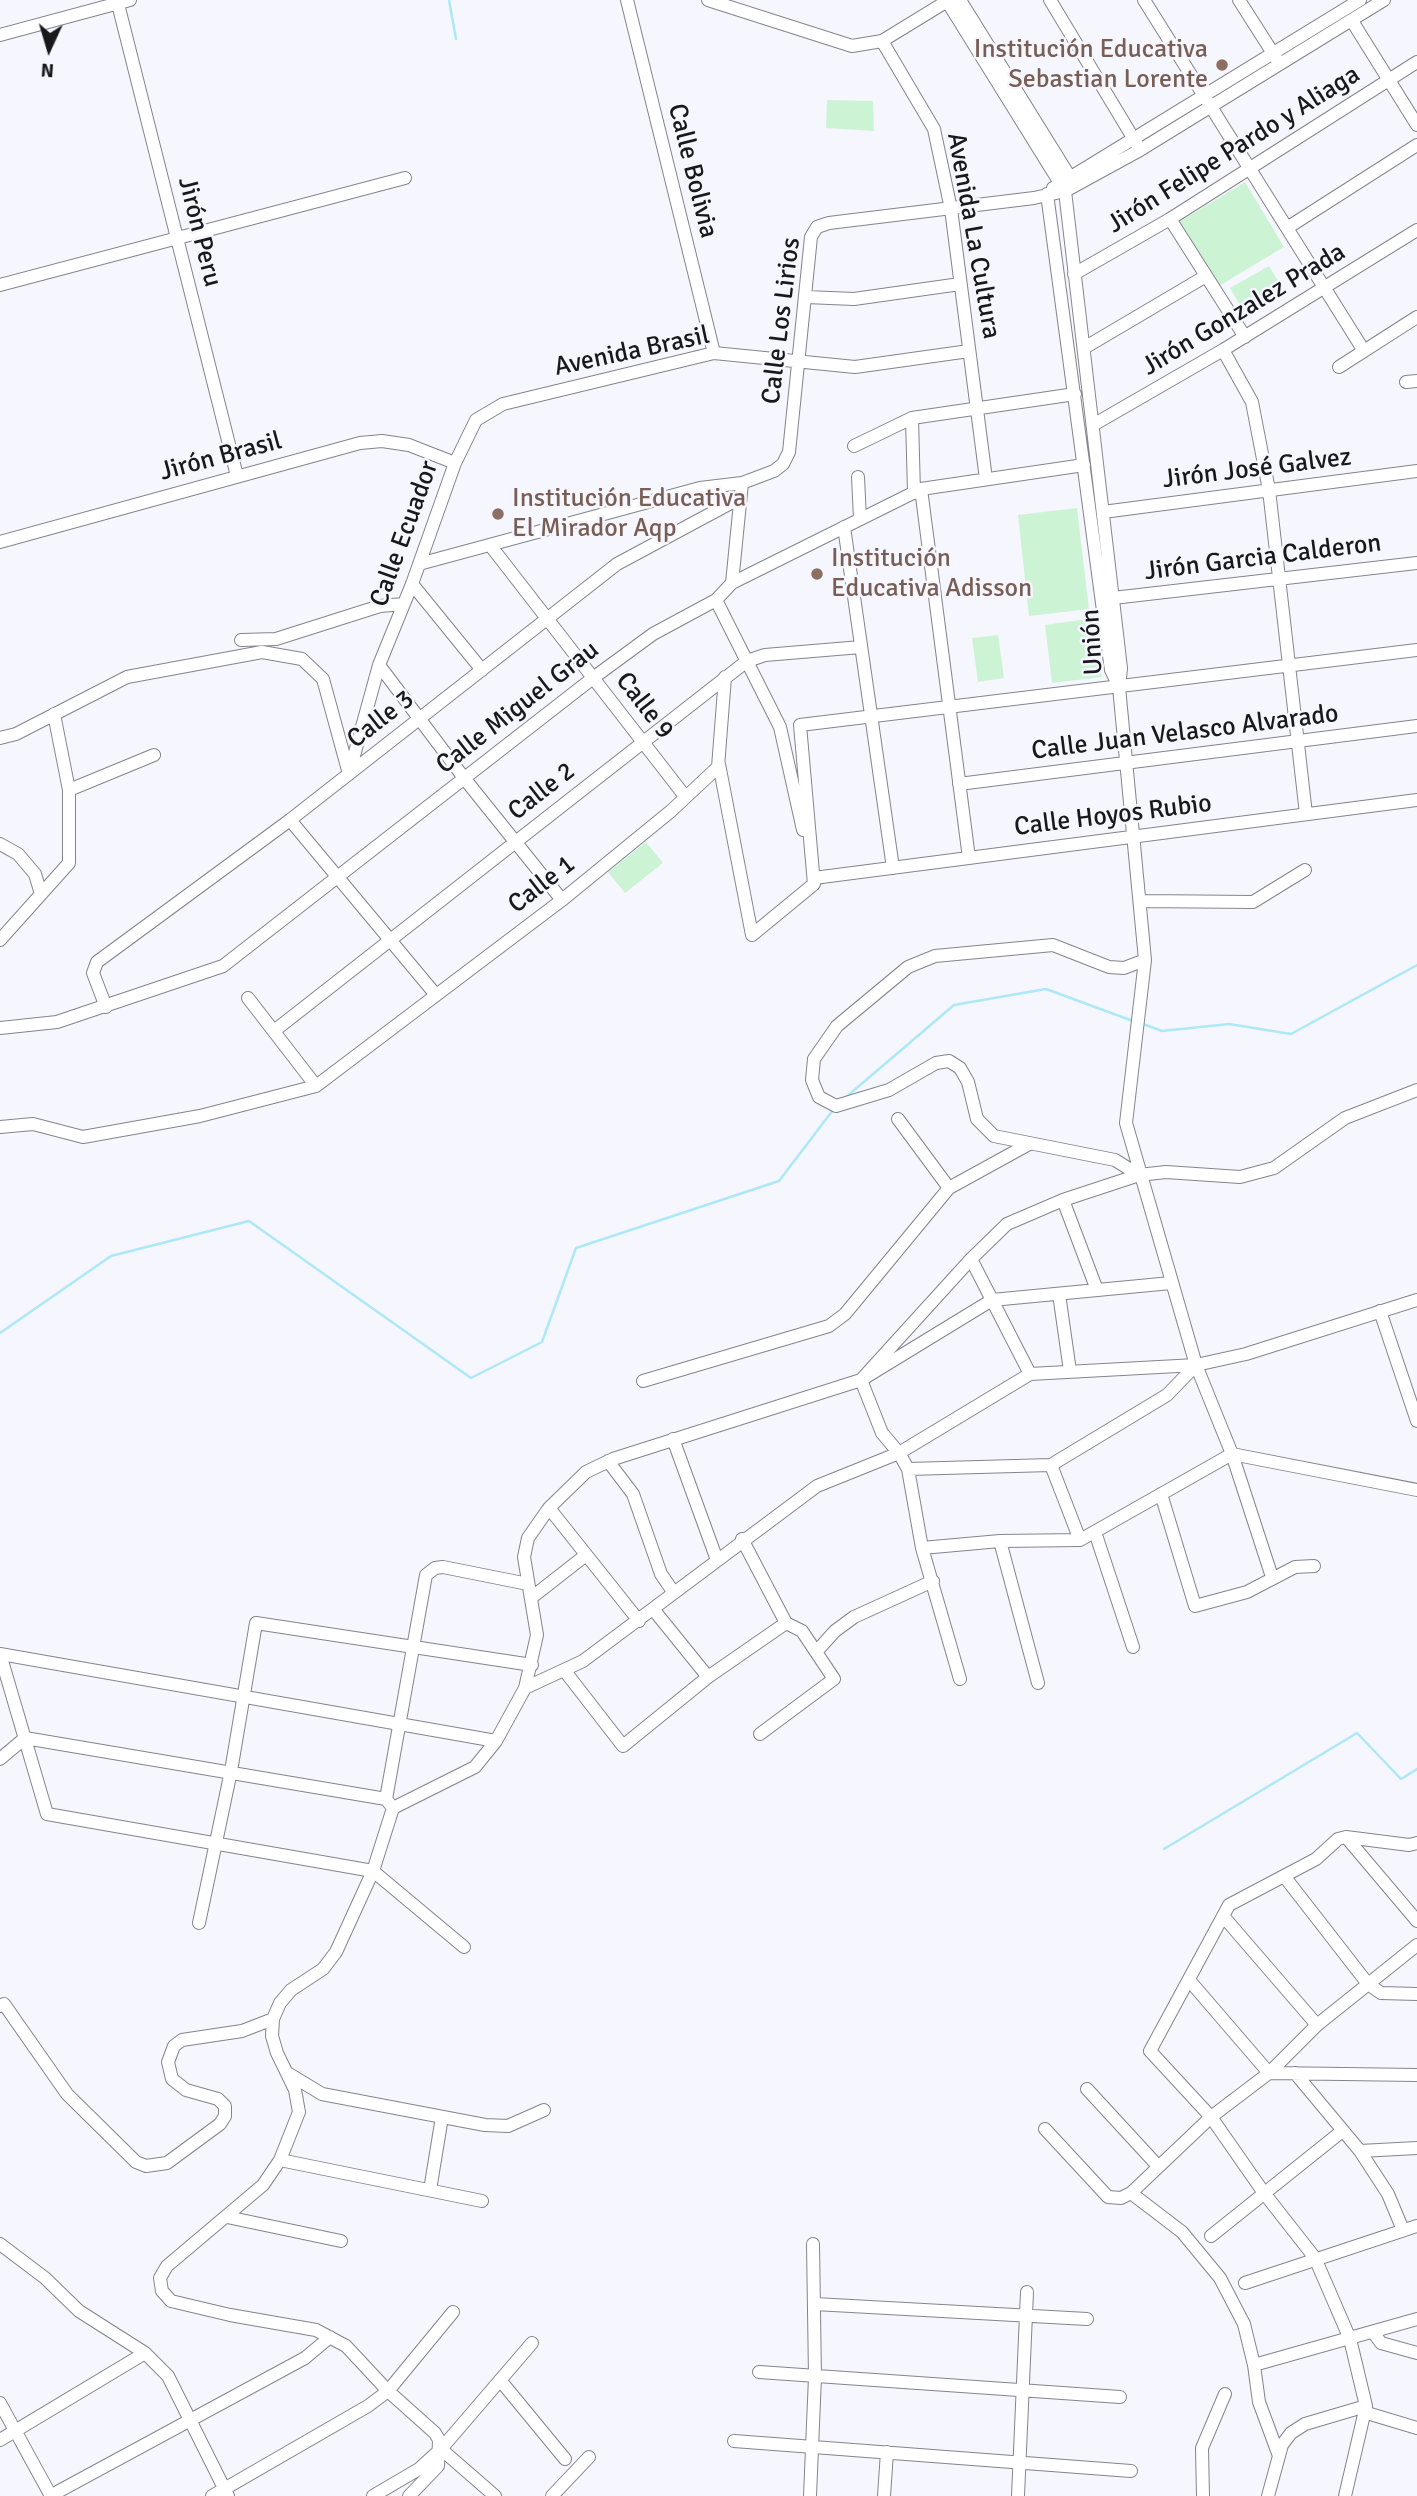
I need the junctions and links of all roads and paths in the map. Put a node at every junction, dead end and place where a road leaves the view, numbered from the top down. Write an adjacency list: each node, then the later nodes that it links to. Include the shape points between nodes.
1 (627, 0): 43 (street, Calle Bolivia)
2 (708, 0): 13 (street, via 852,46)
3 (952, 0): 13 (street); 24 (street)
4 (1050, 0): 20 (street)
5 (1144, 0): 17 (street)
6 (1239, 0): 14 (street)
7 (1360, 0): 14 (street)
8 (1384, 0): 10 (street)
9 (122, 1): 12 (street); 30 (street, Jirón Peru)
10 (1370, 4): 11 (street)
11 (1352, 21): 14 (street); 16 (street)
12 (0, 35)
13 (882, 41): 26 (street, Avenida La Cultura, via 934,129)
14 (1277, 59): 17 (street); 18 (street)
15 (1417, 62): 16 (street, Jirón Felipe Pardo y Aliaga)
16 (1389, 80): 19 (street); 22 (street, Jirón Felipe Pardo y Aliaga)
17 (1204, 96): 18 (street); 20 (street)
18 (1212, 107): 20 (street); 22 (street)
19 (1417, 125)
20 (1137, 145): 24 (street, Calle Los Lirios)
21 (1417, 145): 28 (street)
22 (1249, 168): 27 (street, Jirón Felipe Pardo y Aliaga); 28 (street)
23 (405, 177): 30 (street)
24 (1067, 184): 25 (street, Calle Los Lirios); 31 (street, Unión)
25 (1047, 194): 26 (street, Calle Los Lirios); 46 (street, Unión)
26 (951, 209): 33 (street, Avenida La Cultura); 36 (street, Calle Los Lirios, via 817,227 811,237)
27 (1170, 219): 31 (street, Jirón Felipe Pardo y Aliaga); 32 (street)
28 (1287, 228): 35 (street)
29 (1417, 230): 35 (street, Jirón Gonzalez Prada)
30 (177, 238): 34 (street); 55 (street, Jirón Peru)
31 (1074, 274): 39 (street, Unión)
32 (1206, 276): 38 (street); 39 (street)
33 (960, 284): 36 (street, via 854,299); 41 (street, Avenida La Cultura)
34 (0, 285)
35 (1324, 288): 38 (street, Jirón Gonzalez Prada); 42 (street)
36 (806, 297): 44 (street, Calle Los Lirios)
37 (1417, 317): 42 (street)
38 (1245, 337): 40 (street, Jirón Gonzalez Prada)
39 (1084, 348): 50 (street, Unión)
40 (1223, 350): 50 (street, Jirón Gonzalez Prada); 59 (street, via 1252,402)
41 (969, 351): 44 (street, Avenida Brasil, via 855,367); 47 (street, Avenida La Cultura)
42 (1364, 351): 45 (street)
43 (714, 353): 44 (street, Avenida Brasil); 49 (street, Avenida Brasil, via 503,404)
44 (799, 362): 58 (street, Calle Los Lirios, via 789,452 774,471)
45 (1339, 367)
46 (1075, 394): 47 (street); 53 (street, Unión)
47 (977, 408): 48 (street); 57 (street, Avenida La Cultura)
48 (912, 418): 51 (street); 60 (street)
49 (476, 420): 52 (street, Calle Ecuador)
50 (1093, 425): 62 (street, Unión)
51 (854, 446)
52 (455, 463): 55 (street, Jirón Brasil, via 409,445 382,441); 68 (street, Calle Ecuador)
53 (1084, 465): 57 (street, Calle Miguel Grau); 87 (street, Unión, via 1111,670)
54 (1417, 471): 59 (street, Jirón José Galvez)
55 (237, 476): 65 (street, Jirón Brasil)
56 (858, 477): 63 (street)
57 (986, 479): 60 (street, Calle Miguel Grau)
58 (742, 483): 61 (street); 66 (street, Calle Los Lirios, via 700,488)
59 (1269, 490): 62 (street, Jirón José Galvez); 69 (street)
60 (917, 491): 63 (street, Calle Miguel Grau); 88 (street)
61 (740, 498): 70 (street); 75 (street, Calle 3, via 617,564)
62 (1103, 512): 72 (street, Unión)
63 (860, 519): 64 (street, Calle Miguel Grau)
64 (844, 527): 70 (street, Calle Miguel Grau); 78 (street)
65 (0, 542)
66 (490, 545): 68 (street, Calle Los Lirios); 75 (street, Calle 9)
67 (1417, 563): 69 (street, Jirón Garcia Calderon)
68 (419, 564): 71 (street, Calle Ecuador)
69 (1278, 579): 72 (street, Jirón Garcia Calderon); 83 (street)
70 (732, 583): 73 (street, Calle Miguel Grau)
71 (412, 584): 74 (street, Calle Ecuador); 84 (street)
72 (1113, 598): 87 (street, Unión)
73 (716, 600): 81 (street); 86 (street, Calle Miguel Grau, via 653,634)
74 (404, 604): 76 (street, via 380,606); 82 (street, Calle Ecuador)
75 (547, 619): 84 (street, Calle 3); 86 (street, Calle 9)
76 (276, 639): 77 (street); 80 (street)
77 (241, 640)
78 (861, 647): 81 (street, Calle 2, via 765,655); 90 (street)
79 (1417, 650): 83 (street)
80 (281, 654): 89 (street, via 237,654 127,677); 99 (street, via 302,659 323,678)
81 (747, 661): 85 (street, Calle 2); 116 (street, via 780,727)
82 (379, 665): 91 (street); 99 (street, Calle Ecuador)
83 (1288, 666): 87 (street); 95 (street)
84 (482, 670): 91 (street, Calle 3)
85 (725, 677): 94 (street, Calle 2); 98 (street)
86 (593, 678): 94 (street, Calle 9); 100 (street, Calle Miguel Grau)
87 (1119, 687): 88 (street); 97 (street)
88 (949, 707): 90 (street); 101 (street)
89 (54, 714): 93 (street); 103 (street)
90 (871, 717): 113 (street); 116 (street, via 800,725)
91 (419, 719): 99 (street, Calle 3); 100 (street)
92 (1417, 726): 95 (street, Calle Juan Velasco Alvarado)
93 (0, 738)
94 (643, 741): 104 (street, Calle 9); 110 (street, Calle 2)
95 (1297, 742): 97 (street, Calle Juan Velasco Alvarado); 107 (street)
96 (154, 755): 103 (street)
97 (1126, 763): 101 (street, Calle Juan Velasco Alvarado); 109 (street)
98 (719, 764): 102 (street, Calle 1); 105 (street)
99 (349, 774): 108 (street, Calle 3)
100 (464, 778): 110 (street); 115 (street, Calle Miguel Grau)
101 (959, 783): 112 (street)
102 (698, 784): 104 (street, Calle 1); 105 (street, via 719,788)
103 (69, 790): 117 (street, via 69,863)
104 (684, 795): 118 (street, Calle 1, via 671,811)
105 (726, 796): 116 (street, via 752,935 807,891)
106 (1417, 800): 107 (street, Calle Hoyos Rubio)
107 (1306, 814): 109 (street, Calle Hoyos Rubio)
108 (290, 820): 115 (street); 125 (street, Calle 3, via 97,962 93,973)
109 (1133, 836): 112 (street, Calle Hoyos Rubio); 119 (street)
110 (516, 841): 118 (street); 120 (street, Calle 2)
111 (0, 844): 117 (street, via 18,854 35,874)
112 (969, 858): 113 (street, Calle Hoyos Rubio)
113 (893, 868): 116 (street, Calle Hoyos Rubio)
114 (1306, 870): 119 (street, via 1253,902)
115 (338, 876): 120 (street); 125 (street, Calle Miguel Grau, via 223,966)
116 (814, 878)
117 (41, 894): 121 (street)
118 (562, 900): 123 (street, Calle 1)
119 (1140, 901): 122 (street)
120 (389, 939): 123 (street); 127 (street, Calle 2)
121 (0, 940)
122 (1145, 960): 132 (street, via 1124,968 1109,967 1053,945 935,956 908,967 865,999 837,1026 814,1059 812,1080 819,1097 836,1105 889,1090 936,1063 949,1061 968,1082 984,1129 1005,1140); 133 (street, via 1126,1124)
123 (436, 995): 128 (street, Calle 1)
124 (248, 998): 127 (street)
125 (106, 1007): 126 (street, Calle Miguel Grau, via 57,1022)
126 (0, 1028)
127 (274, 1031): 128 (street)
128 (316, 1086): 131 (street, via 200,1116 83,1137 33,1124)
129 (1417, 1090): 133 (street, via 1345,1118 1274,1168 1240,1177 1166,1172)
130 (898, 1119): 134 (street)
131 (0, 1127)
132 (1029, 1144): 133 (street, via 1115,1160); 134 (street)
133 (1139, 1175): 135 (street); 137 (street)
134 (949, 1188): 147 (street, via 845,1314 829,1326)
135 (1063, 1200): 136 (street, via 1007,1224); 138 (street)
136 (971, 1259): 140 (street); 146 (street)
137 (1171, 1283): 138 (street); 143 (street)
138 (1097, 1290): 139 (street)
139 (1059, 1294): 140 (street); 144 (street)
140 (992, 1300): 145 (street); 146 (street)
141 (1417, 1300): 142 (street)
142 (1380, 1311): 143 (street, via 1246,1354); 148 (street)
143 (1196, 1365): 144 (street); 151 (street); 153 (street, via 1167,1395)
144 (1070, 1371): 145 (street)
145 (1030, 1374): 150 (street)
146 (861, 1380): 149 (street); 150 (street, via 882,1433)
147 (643, 1381)
148 (1417, 1421)
149 (673, 1439): 152 (street); 164 (street)
150 (899, 1453): 154 (street); 159 (street, via 817,1486)
151 (1232, 1454): 155 (street); 156 (street); 166 (street)
152 (608, 1461): 157 (street, via 586,1472); 169 (street, via 633,1494 661,1574)
153 (1051, 1465): 154 (street); 160 (street)
154 (908, 1469): 162 (street)
155 (1417, 1490)
156 (1161, 1494): 158 (street); 166 (street, via 1195,1606 1247,1592)
157 (549, 1508): 163 (street); 168 (street, via 528,1538 524,1557)
158 (1095, 1532): 160 (street); 175 (street)
159 (742, 1539): 164 (street); 173 (street)
160 (1080, 1540): 161 (street)
161 (1000, 1541): 162 (street); 182 (street)
162 (922, 1548): 167 (street)
163 (586, 1555): 170 (street); 172 (street)
164 (716, 1560): 169 (street)
165 (1314, 1566): 166 (street, via 1295,1567)
166 (1272, 1577)
167 (933, 1581): 176 (street, via 854,1617); 181 (street)
168 (528, 1584): 170 (street); 174 (street, via 435,1568 426,1575)
169 (674, 1593): 171 (street)
170 (531, 1598): 178 (street, via 537,1635)
171 (653, 1609): 172 (street); 180 (street)
172 (639, 1621): 179 (street)
173 (786, 1623): 176 (street, via 802,1630); 180 (street)
174 (413, 1646): 178 (street); 184 (street, via 256,1623); 185 (street)
175 (1133, 1647)
176 (816, 1651): 186 (street, via 834,1679)
177 (0, 1654): 184 (street); 187 (street)
178 (532, 1665): 183 (street)
179 (564, 1670): 180 (street, via 623,1746); 183 (street)
180 (708, 1677)
181 (960, 1679)
182 (1038, 1683)
183 (525, 1688): 188 (street)
184 (243, 1699): 185 (street); 190 (street)
185 (399, 1724): 188 (street); 191 (street)
186 (760, 1734)
187 (25, 1738): 189 (street); 190 (street); 194 (street, via 47,1814)
188 (496, 1741): 191 (street, via 475,1767 461,1776)
189 (0, 1759)
190 (231, 1771): 191 (street); 194 (street)
191 (389, 1803): 195 (street)
192 (1346, 1837): 193 (street); 196 (street); 198 (street)
193 (1417, 1843)
194 (216, 1844): 195 (street); 199 (street)
195 (373, 1871): 201 (street); 206 (street, via 336,1952 323,1969 291,1990)
196 (1284, 1876): 197 (street, via 1229,1905); 203 (street)
197 (1223, 1916): 202 (street); 207 (street)
198 (1417, 1921)
199 (199, 1923)
200 (1417, 1945): 203 (street)
201 (464, 1947)
202 (1189, 1980): 209 (street); 215 (street, via 1150,2051)
203 (1368, 1984): 204 (street, via 1381,1993); 207 (street)
204 (1417, 1994)
205 (0, 2006): 206 (street, via 4,2004 66,2094 136,2162 146,2166 167,2163 225,2116 225,2106 218,2099 186,2090 172,2079 167,2062 174,2046 182,2040 242,2031)
206 (273, 2019): 208 (street, via 272,2036)
207 (1317, 2025): 209 (street)
208 (286, 2072): 214 (street, via 322,2094); 220 (street, via 299,2112)
209 (1269, 2073): 210 (street); 215 (street)
210 (1295, 2073): 211 (street); 217 (street)
211 (1417, 2075)
212 (1087, 2089): 221 (street)
213 (544, 2110): 214 (street, via 509,2126)
214 (442, 2117): 222 (street)
215 (1211, 2117): 221 (street); 224 (street)
216 (1045, 2129): 223 (street, via 1108,2197)
217 (1341, 2132): 219 (street); 224 (street)
218 (1417, 2148): 219 (street)
219 (1360, 2151): 228 (street, via 1388,2194)
220 (280, 2160): 222 (street); 226 (street, via 263,2185)
221 (1157, 2165): 223 (street)
222 (430, 2190): 225 (street)
223 (1131, 2193): 247 (street, via 1182,2232 1220,2278 1244,2324)
224 (1264, 2193): 229 (street); 233 (street)
225 (482, 2201)
226 (227, 2217): 230 (street); 242 (street, via 163,2271 160,2284 166,2297)
227 (1417, 2226): 228 (street)
228 (1403, 2230): 233 (street)
229 (1211, 2236)
230 (341, 2241)
231 (0, 2244): 245 (street, via 79,2311)
232 (813, 2244): 236 (street)
233 (1315, 2258): 234 (street); 243 (street)
234 (1245, 2283)
235 (1027, 2292): 238 (street)
236 (815, 2304): 238 (street); 249 (street)
237 (453, 2312): 252 (street)
238 (1027, 2316): 239 (street); 251 (street)
239 (1087, 2319)
240 (1417, 2319): 241 (street)
241 (1373, 2332): 243 (street); 246 (street, via 1381,2343)
242 (330, 2337): 252 (street, via 346,2346); 257 (street, via 305,2358)
243 (1350, 2339): 247 (street); 256 (street)
244 (532, 2343): 250 (street)
245 (145, 2353): 257 (street, via 168,2376); 259 (street)
246 (1417, 2353)
247 (1254, 2365): 265 (street, via 1259,2402)
248 (759, 2372): 249 (street)
249 (815, 2377): 251 (street); 262 (street)
250 (500, 2380): 263 (street); 267 (street)
251 (1023, 2390): 254 (street); 268 (street)
252 (388, 2392): 263 (street, via 435,2433); 270 (street)
253 (1225, 2394): 279 (street, via 1202,2448)
254 (1120, 2397)
255 (0, 2403): 259 (street)
256 (1366, 2410): 258 (street); 265 (street, via 1305,2424 1291,2433); 281 (street)
257 (190, 2420): 270 (street); 271 (street)
258 (1417, 2428)
259 (15, 2431): 260 (street); 271 (street)
260 (0, 2440)
261 (734, 2441): 262 (street)
262 (812, 2446): 264 (street); 276 (street)
263 (441, 2449): 272 (street, via 419,2469); 273 (street, via 438,2466); 274 (street)
264 (887, 2452): 268 (street); 277 (street)
265 (1279, 2456): 280 (street)
266 (589, 2457): 275 (street)
267 (565, 2459)
268 (1020, 2462): 269 (street); 278 (street)
269 (1131, 2471)
270 (221, 2494)
271 (50, 2496)
272 (373, 2496)
273 (409, 2496)
274 (495, 2496)
275 (552, 2496)
276 (810, 2496)
277 (884, 2496)
278 (1018, 2496)
279 (1203, 2496)
280 (1268, 2496)
281 (1345, 2496)

